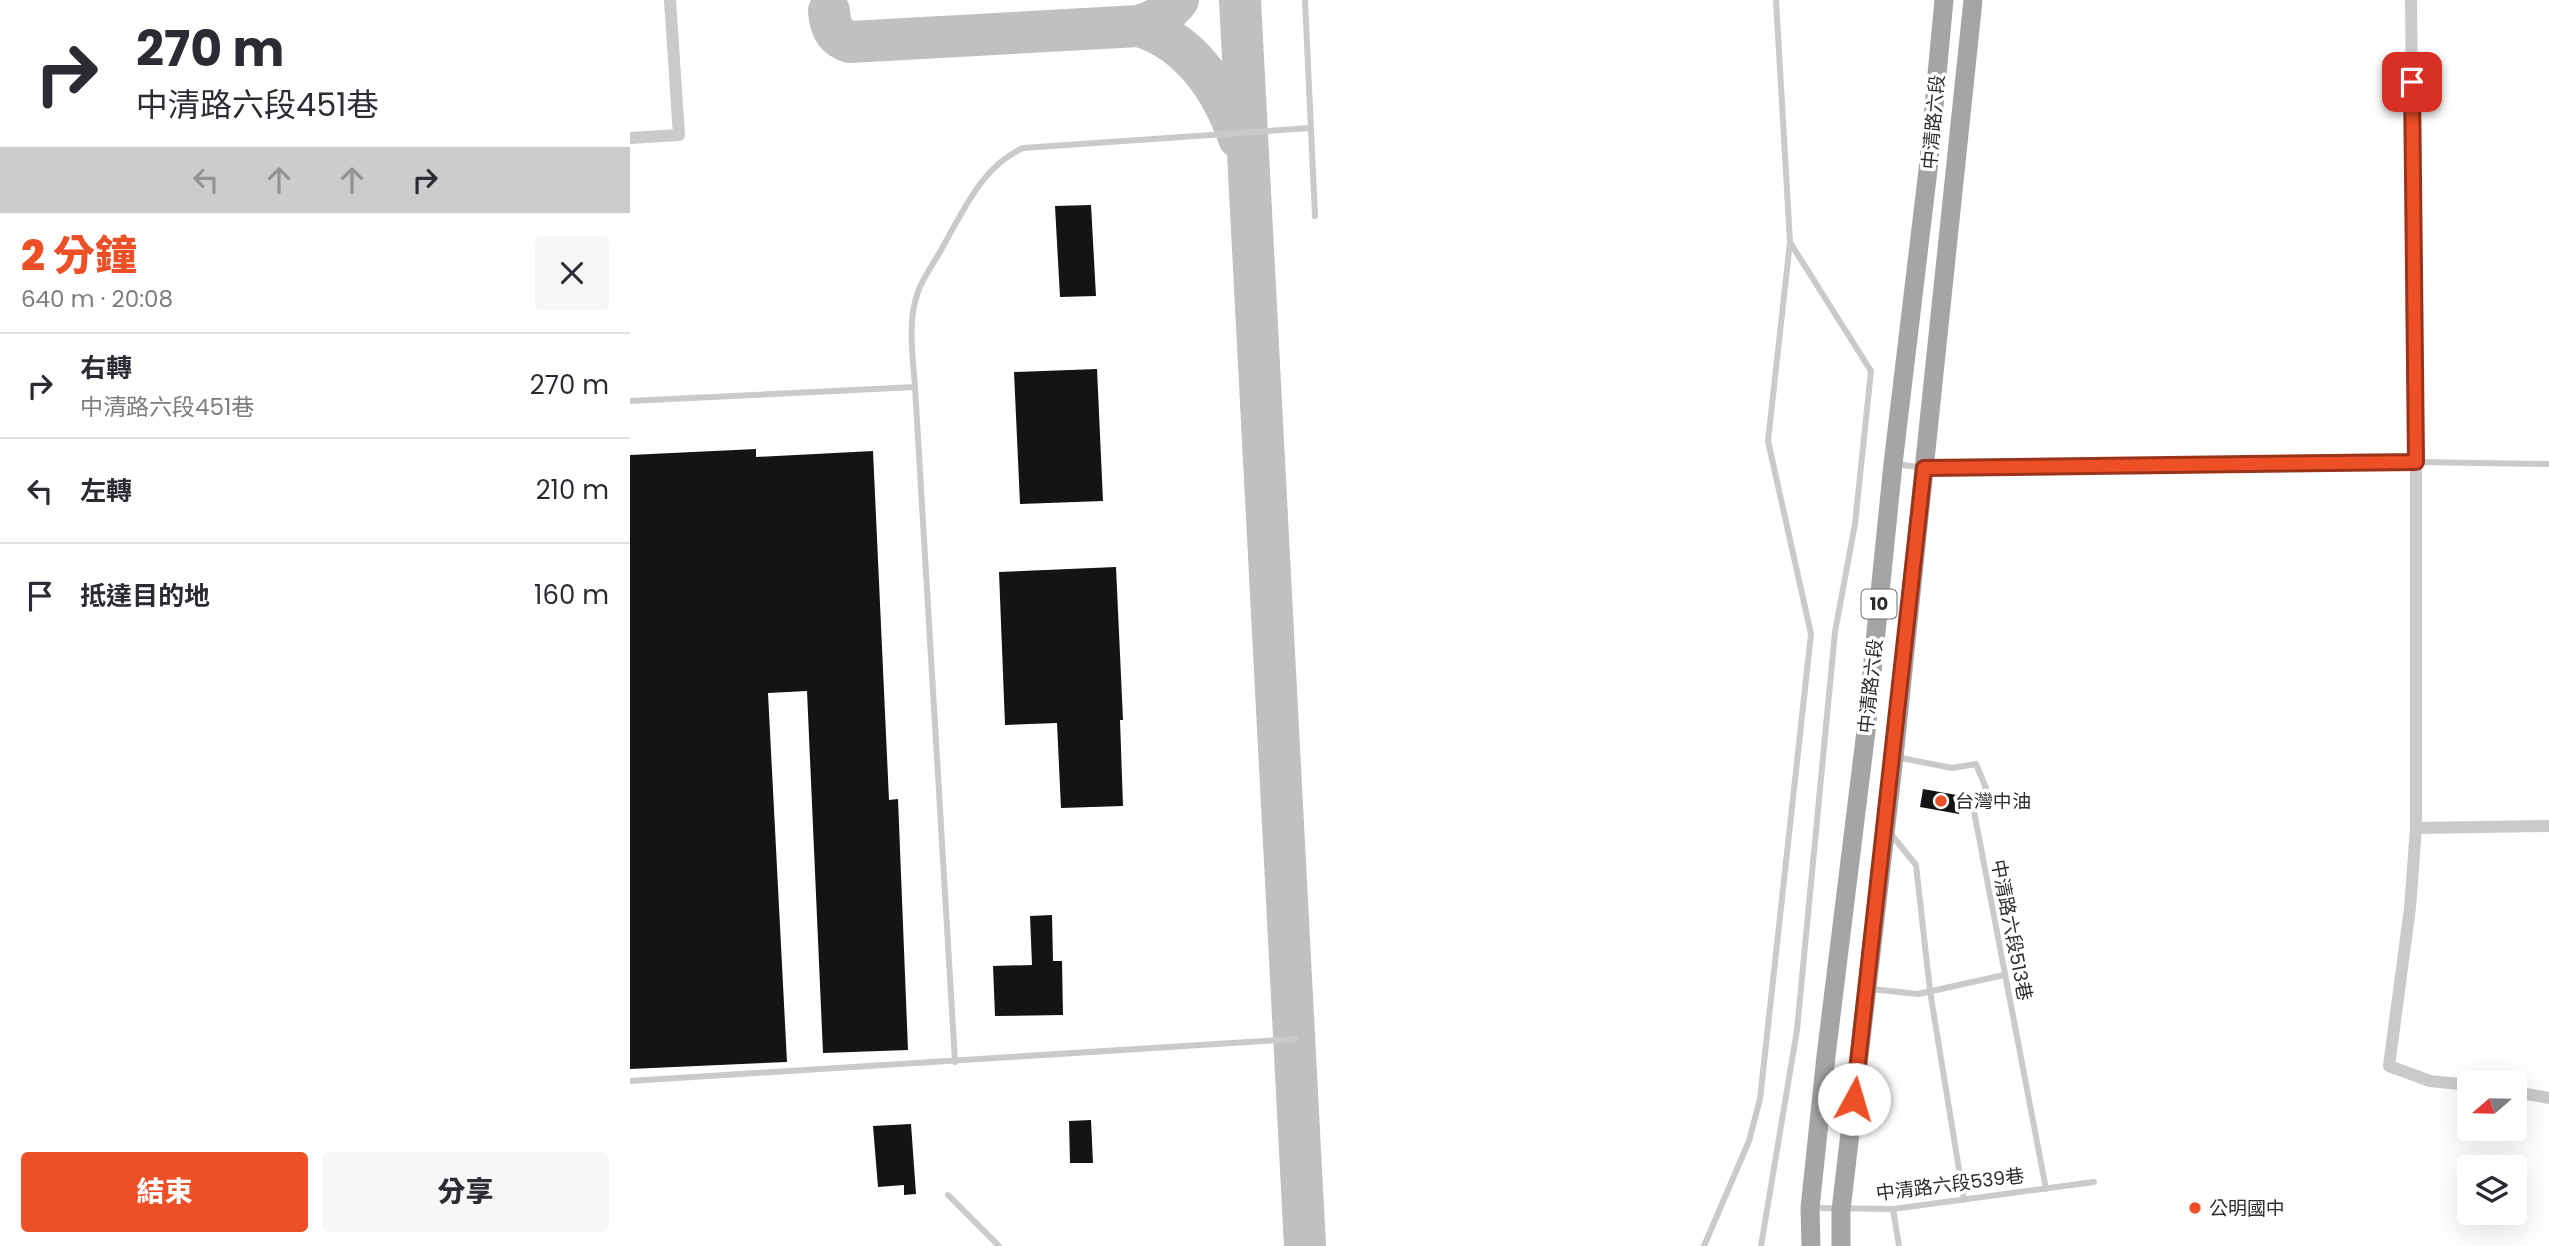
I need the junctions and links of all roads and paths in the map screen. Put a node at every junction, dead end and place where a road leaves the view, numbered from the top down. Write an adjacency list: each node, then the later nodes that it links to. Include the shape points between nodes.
1 (670, 0): 8 (street, via 679,135)
2 (1305, 0): 7 (lane)
3 (1776, 0): 10 (lane)
4 (1944, 0): 14 (main road, 中清路六段 / 10)
5 (1973, 0): 16 (main road, 中清路六段 / 10)
6 (2411, 0): 13 (street)
7 (1310, 128): 9 (lane); 11 (lane, via 1023,148 1007,155 976,190 918,292 913,316)
8 (630, 138)
9 (1315, 216)
10 (1790, 242): 38 (lane, via 1768,441 1811,634 1760,1099 1749,1141); 39 (lane, via 1871,371 1855,524 1835,632 1797,1030)
11 (915, 387): 12 (lane); 25 (lane)
12 (630, 401)
13 (2416, 462): 15 (lane); 16 (lane); 20 (street)
14 (1893, 464): 16 (lane); 34 (main road, 中清路六段 / 10)
15 (2549, 464)
16 (1924, 468): 17 (main road, 中清路六段 / 10)
17 (1894, 757): 18 (main road, 中清路六段 / 10); 21 (lane, 中清路六段513巷, via 1952,768 1976,764 1986,788 1973,806)
18 (1884, 826): 22 (main road, 中清路六段 / 10); 23 (lane, via 1916,865)
19 (2549, 826): 20 (street)
20 (2416, 828): 27 (street, via 2389,1066 2430,1081)
21 (2004, 975): 23 (lane); 31 (lane, 中清路六段513巷)
22 (1866, 988): 23 (lane); 36 (main road, 中清路六段 / 10)
23 (1930, 992): 33 (lane)
24 (1295, 1039): 25 (lane)
25 (955, 1062): 26 (lane)
26 (630, 1081)
27 (2457, 1084)
28 (2527, 1094): 29 (street)
29 (2549, 1098)
30 (2094, 1182): 31 (lane, 中清路六段539巷)
31 (2046, 1189): 33 (lane, 中清路六段539巷)
32 (948, 1195): 37 (lane)
33 (1964, 1200): 35 (lane, 中清路六段539巷)
34 (1810, 1208): 36 (lane, 中清路六段539巷); 40 (main road, 中清路六段 / 10)
35 (1893, 1209): 36 (lane, 中清路六段539巷); 42 (lane)
36 (1842, 1210): 41 (main road, 中清路六段 / 10)
37 (999, 1246)
38 (1704, 1246)
39 (1761, 1246)
40 (1811, 1246)
41 (1841, 1246)
42 (1899, 1246)

